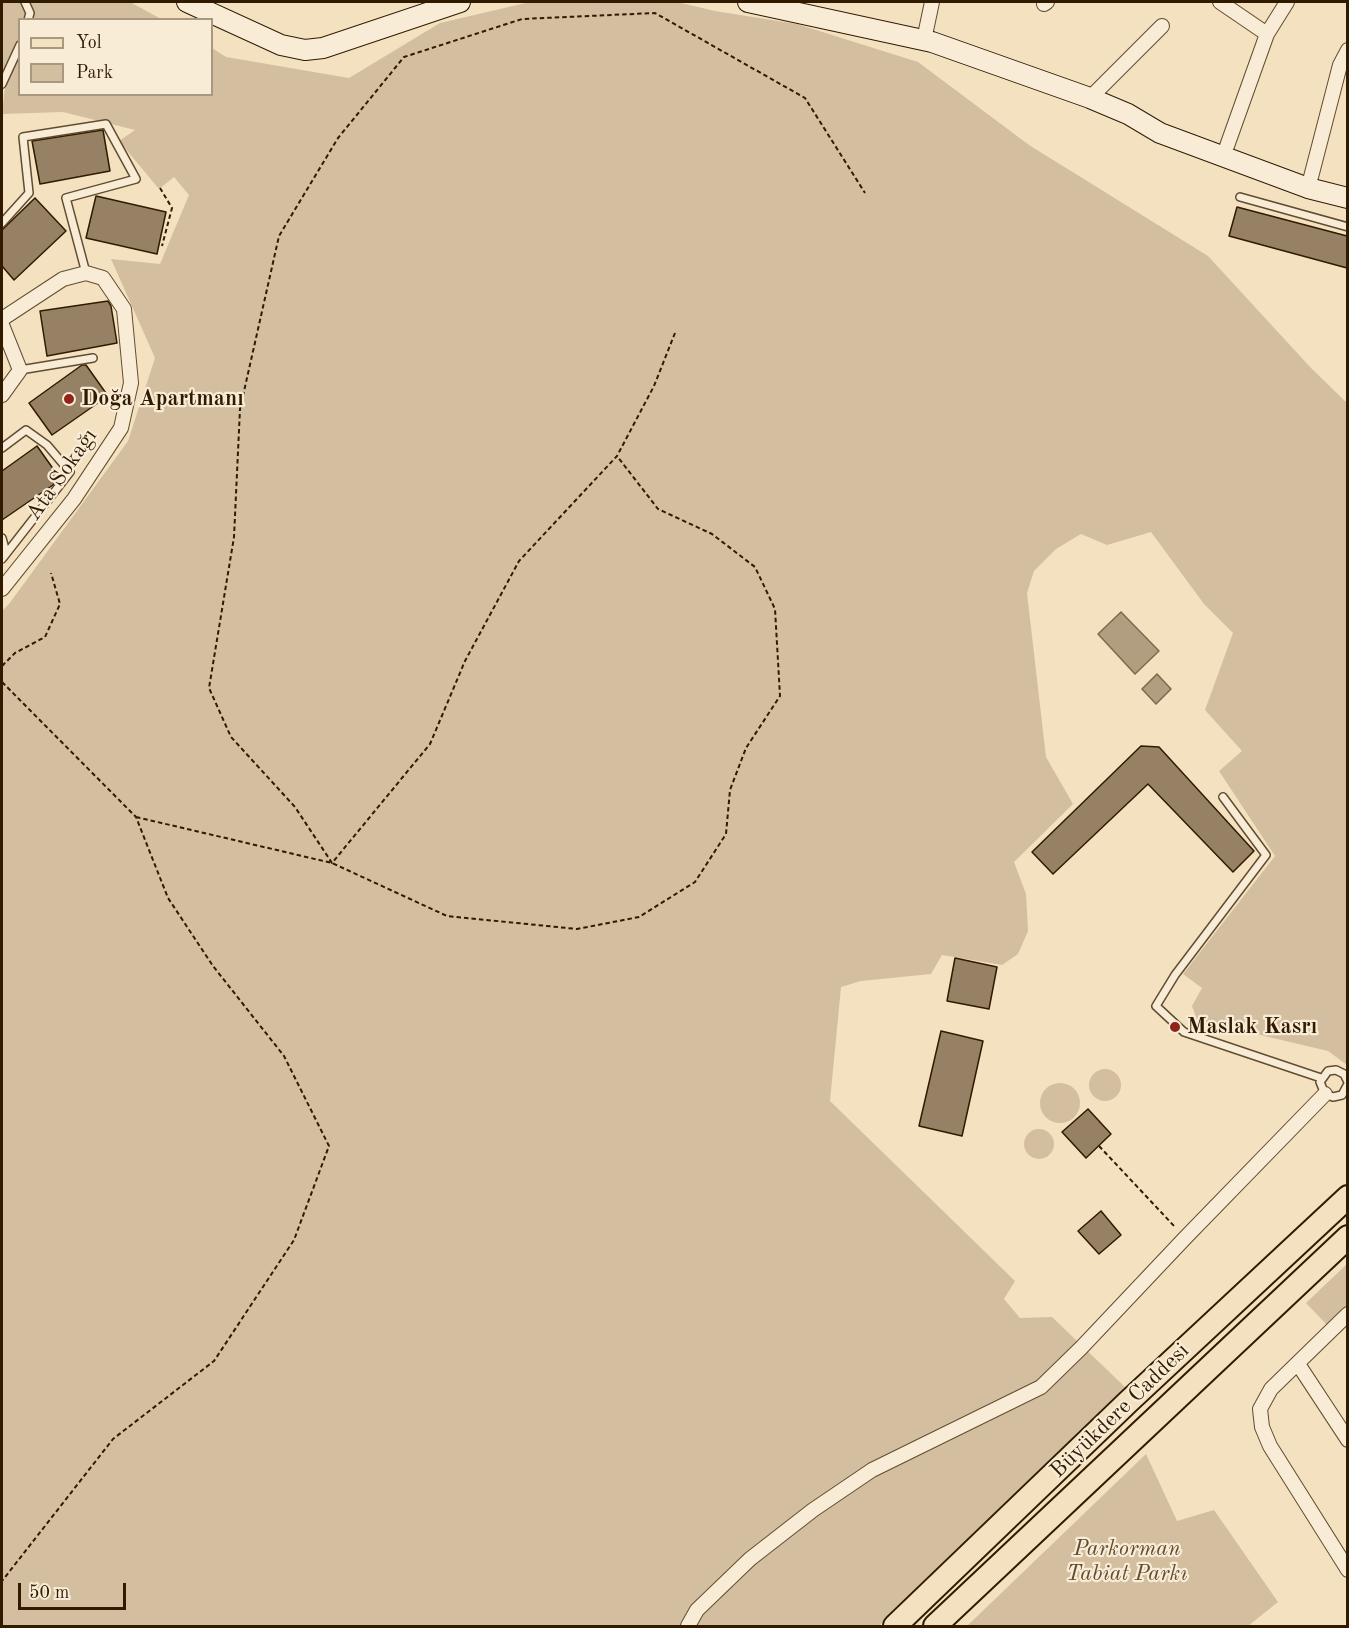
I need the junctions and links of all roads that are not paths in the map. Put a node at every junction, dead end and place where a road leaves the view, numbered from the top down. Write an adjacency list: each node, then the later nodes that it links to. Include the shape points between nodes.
1 (26, 2): 9 (lane)
2 (187, 2): 7 (main road, via 281,45 305,50 324,48)
3 (748, 2): 8 (main road)
4 (932, 2): 12 (street)
5 (1220, 2): 11 (street)
6 (1287, 2): 11 (street)
7 (453, 3)
8 (772, 4): 12 (main road)
9 (29, 18)
10 (1162, 26): 16 (street)
11 (1267, 34): 18 (street)
12 (924, 40): 16 (main road)
13 (18, 49): 15 (lane)
14 (1347, 50): 19 (street)
15 (2, 84)
16 (1090, 98): 17 (main road)
17 (1128, 114): 18 (main road); 19 (main road, via 1160,133)
18 (1227, 146): 19 (main road)
19 (1309, 183): 20 (main road); 22 (main road)
20 (1347, 186)
21 (1240, 197): 24 (lane)
22 (1347, 198)
23 (2, 223): 25 (lane, via 29,194 23,137 106,124 136,179 66,198)
24 (1347, 227)
25 (86, 273): 26 (street, via 63,279); 34 (street, Ata Sokağı, via 103,278 124,309 131,383 121,428 74,499)
26 (2, 319)
27 (2, 324): 29 (street)
28 (93, 358): 29 (lane)
29 (20, 370): 30 (street)
30 (2, 395)
31 (2, 448): 33 (lane, via 26,430 47,445 70,472)
32 (2, 538): 33 (lane)
33 (3, 557)
34 (4, 581)
35 (1223, 797): 36 (lane, via 1266,855 1156,1006 1184,1032)
36 (1321, 1077): 37 (lane, via 1336,1070 1344,1074); 38 (lane, via 1320,1086)
37 (1347, 1083): 38 (lane, via 1338,1097)
38 (1325, 1094): 47 (street, via 1041,1387 872,1470 750,1559 697,1610)
39 (1347, 1197): 41 (main road, Büyükdere Caddesi)
40 (1347, 1237): 44 (main road, Büyükdere Caddesi)
41 (1271, 1270): 44 (main road, via 1247,1307 1201,1353); 48 (main road, Büyükdere Caddesi)
42 (1347, 1316): 43 (street)
43 (1298, 1364): 45 (street); 46 (street, via 1271,1389 1260,1409 1262,1427)
44 (1201, 1373): 49 (main road, Büyükdere Caddesi)
45 (1347, 1440)
46 (1347, 1570)
47 (688, 1626)
48 (895, 1626)
49 (936, 1626)

